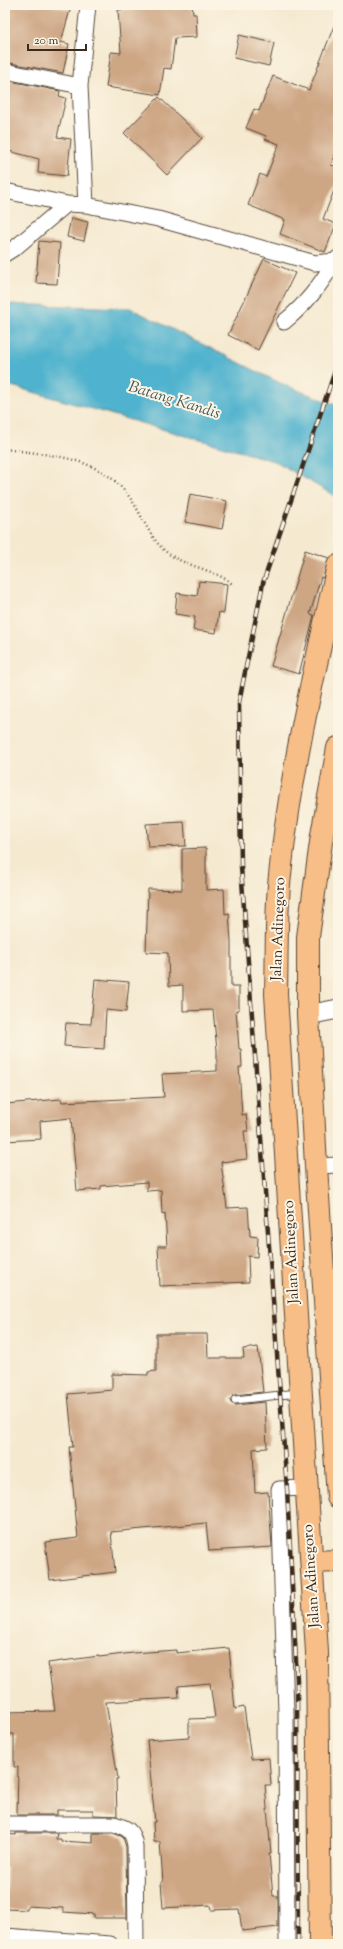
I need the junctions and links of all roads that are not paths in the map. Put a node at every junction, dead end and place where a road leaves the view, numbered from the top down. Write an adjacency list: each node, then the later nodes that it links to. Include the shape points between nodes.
1 (88, 5): 3 (street)
2 (5, 71): 3 (street)
3 (80, 86): 6 (street)
4 (5, 191): 5 (street)
5 (67, 204): 6 (street); 7 (street)
6 (86, 205): 8 (street, via 158,219 301,260 315,263)
7 (5, 254)
8 (336, 260): 9 (street, via 318,290 302,308)
9 (284, 322)
10 (338, 566): 16 (highway, Jalan Adinegoro, via 315,669 290,802 279,886 276,994)
11 (338, 748): 13 (highway, Jalan Adinegoro, via 322,835 308,937)
12 (338, 1009): 13 (street)
13 (308, 1015): 15 (highway, Jalan Adinegoro)
14 (338, 1165): 15 (street)
15 (316, 1166): 19 (highway, Jalan Adinegoro)
16 (300, 1393): 17 (lane); 18 (highway, Jalan Adinegoro)
17 (235, 1400)
18 (306, 1488): 21 (highway, Jalan Adinegoro); 26 (street, via 279,1489 286,1712)
19 (338, 1497)
20 (338, 1561): 21 (highway)
21 (312, 1562): 27 (highway, Jalan Adinegoro, via 317,1652)
22 (5, 1824): 25 (street, via 114,1824 130,1830 134,1836 135,1846)
23 (5, 1936): 24 (street)
24 (110, 1944)
25 (136, 1944)
26 (287, 1944)
27 (320, 1944)

